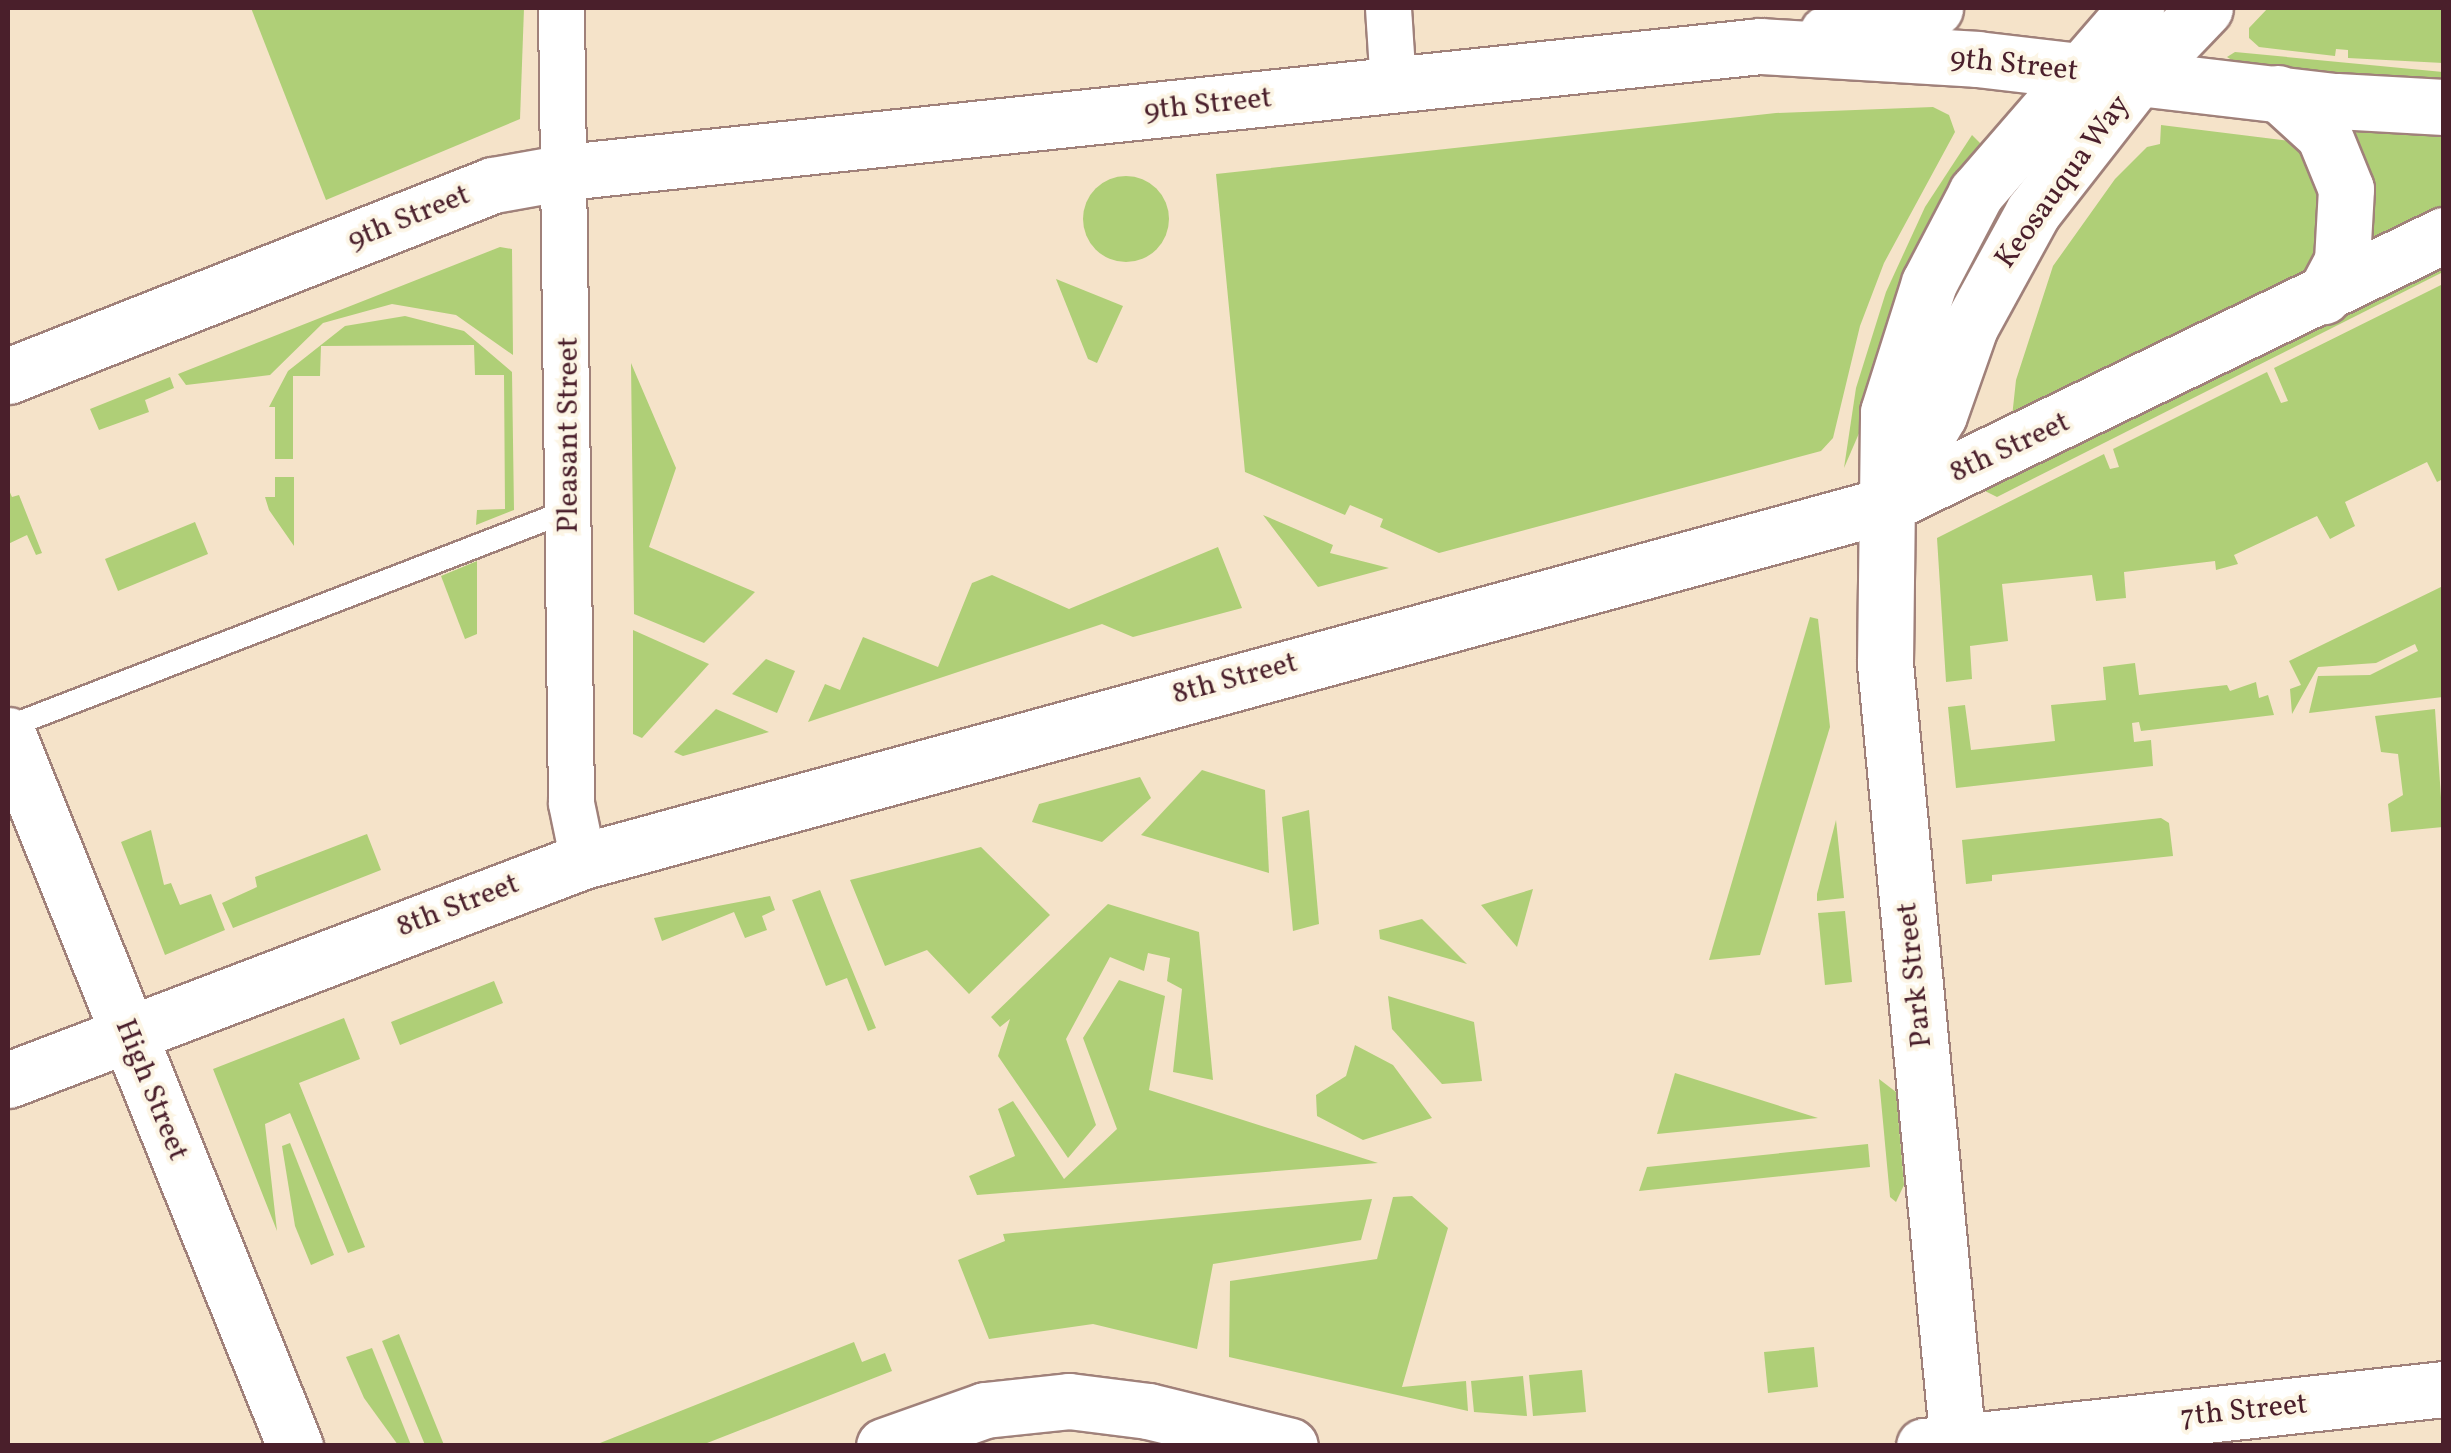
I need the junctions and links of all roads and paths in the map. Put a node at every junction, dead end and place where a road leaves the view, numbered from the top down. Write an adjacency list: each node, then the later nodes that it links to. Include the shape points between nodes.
1 (561, 8): 12 (street, Pleasant Street)
2 (1388, 8): 9 (street)
3 (1936, 8): 6 (main road)
4 (2136, 8): 7 (main road, Keosauqua Way)
5 (2205, 8): 8 (main road, Keosauqua Way)
6 (1760, 46): 7 (main road, 9th Street); 9 (main road, 9th Street)
7 (2077, 72): 8 (main road, 9th Street); 16 (main road, Keosauqua Way, via 1976,193 1928,282 1888,412)
8 (2137, 79): 10 (main road, 9th Street); 16 (main road, Keosauqua Way, via 2072,158 1998,268 1939,416)
9 (1393, 85): 12 (main road, 9th Street)
10 (2278, 93): 11 (main road, 9th Street); 14 (main road, via 2324,136 2346,189 2342,261)
11 (2444, 107)
12 (566, 172): 15 (main road, 9th Street, via 493,185); 17 (street, Pleasant Street)
13 (2444, 235): 14 (main road, 8th Street)
14 (2324, 296): 16 (main road, 8th Street)
15 (8, 376)
16 (1886, 505): 20 (main road, 8th Street); 24 (main road, Park Street, via 1885,663)
17 (570, 510): 18 (lane); 20 (street, Pleasant Street, via 572,803)
18 (8, 727)
19 (8, 735): 21 (main road, High Street)
20 (583, 861): 21 (main road, 8th Street)
21 (128, 1033): 22 (main road, 8th Street); 25 (main road, High Street)
22 (8, 1080)
23 (2444, 1388): 24 (main road, 7th Street)
24 (1946, 1444)
25 (295, 1446)
26 (884, 1446): 27 (main road, via 984,1410 1069,1401 1148,1411)
27 (1290, 1446)

